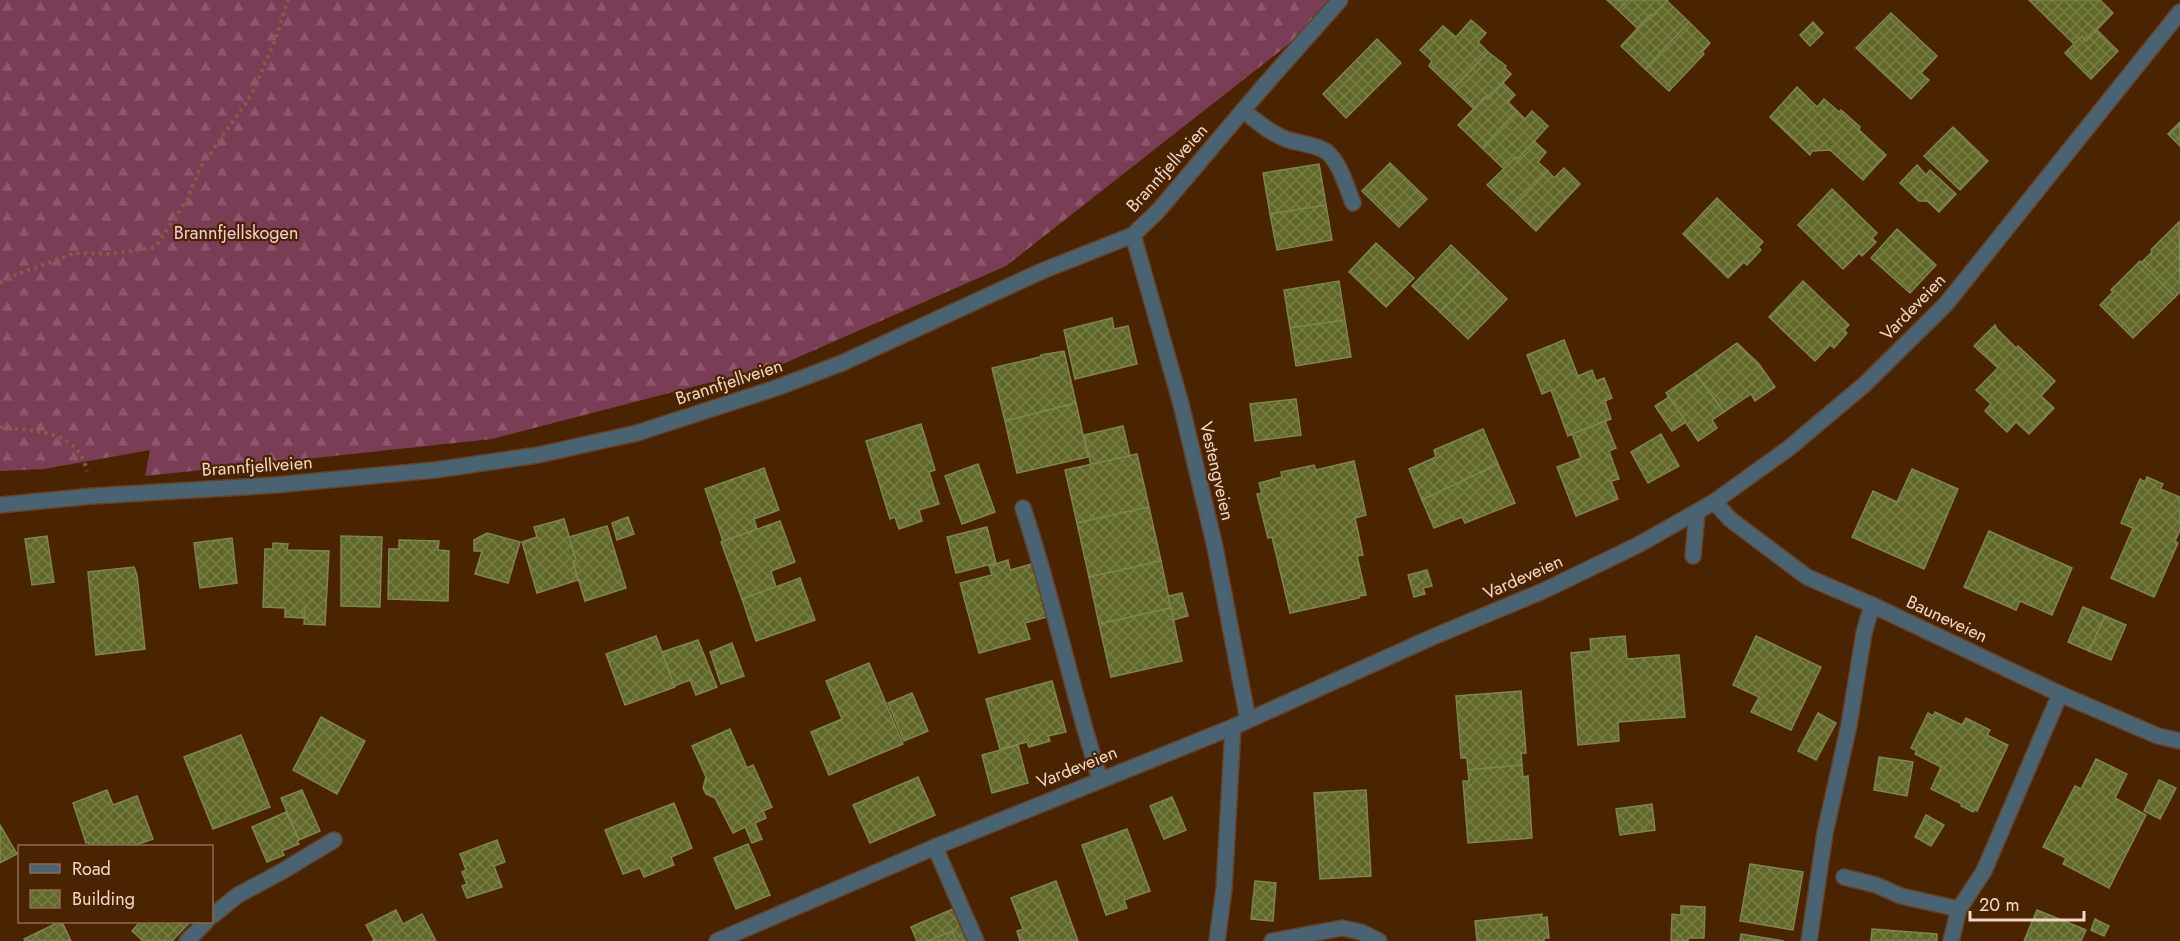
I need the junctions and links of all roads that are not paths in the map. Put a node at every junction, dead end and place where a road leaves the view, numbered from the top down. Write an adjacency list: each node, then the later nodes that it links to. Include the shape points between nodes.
1 (1340, 0): 3 (street, Brannfjellveien)
2 (2180, 12): 6 (street, Vardeveien, via 1946,304 1790,448)
3 (1243, 110): 4 (street, via 1285,139 1329,153); 5 (street, Brannfjellveien, via 1158,211)
4 (1353, 203)
5 (1133, 234): 7 (street, Brannfjellveien, via 1042,271 842,363 637,433 538,455 435,470); 13 (street, Vestengveien, via 1181,404 1215,547)
6 (1714, 502): 9 (street, Vardeveien); 11 (street, Bauneveien, via 1731,520 1806,577)
7 (0, 505)
8 (1023, 508): 16 (street)
9 (1697, 512): 10 (street); 13 (street, Vardeveien, via 1543,591)
10 (1693, 556)
11 (1872, 605): 12 (street, Bauneveien); 29 (street, via 1825,833)
12 (2060, 694): 15 (street, Bauneveien, via 2158,736); 20 (street, via 1984,872)
13 (1248, 720): 14 (street, Vardeveien)
14 (1233, 727): 16 (street, Vardeveien); 26 (street, via 1224,889)
15 (2180, 741)
16 (1100, 779): 18 (street, Vardeveien)
17 (334, 840): 21 (street, via 238,895)
18 (935, 847): 23 (street, Vardeveien); 25 (street)
19 (1844, 877): 20 (street)
20 (1959, 909): 30 (street)
21 (213, 915)
22 (204, 923): 24 (street)
23 (720, 940)
24 (187, 941)
25 (976, 941)
26 (1217, 941)
27 (1272, 941): 28 (street, via 1342,928)
28 (1379, 941)
29 (1809, 941)
30 (1951, 941)

